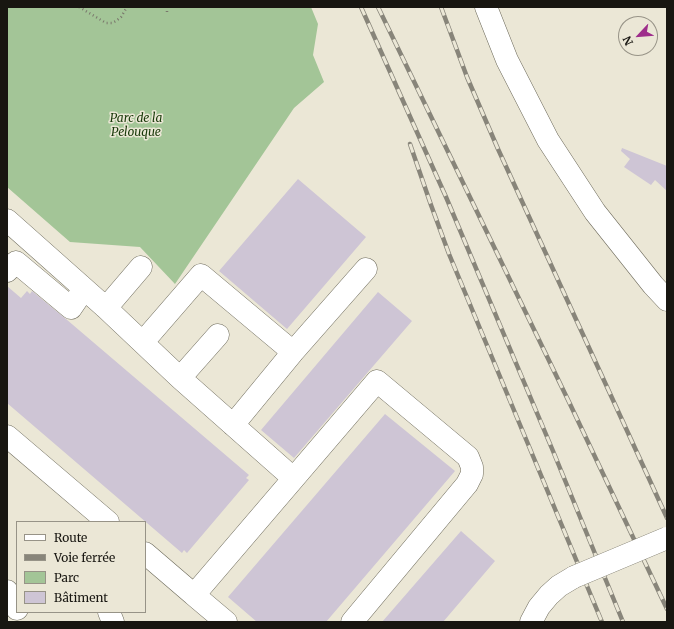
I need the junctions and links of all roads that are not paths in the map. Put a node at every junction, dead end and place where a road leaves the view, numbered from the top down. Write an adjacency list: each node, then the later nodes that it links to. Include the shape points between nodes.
1 (486, 7): 7 (street, via 507,60 548,140 595,212)
2 (7, 220): 6 (street)
3 (141, 267): 8 (street)
4 (366, 269): 11 (street)
5 (7, 271): 6 (street, via 16,262 71,308)
6 (84, 289): 8 (street)
7 (667, 300)
8 (106, 308): 10 (street)
9 (218, 335): 12 (street)
10 (143, 342): 11 (street, via 201,275); 12 (street)
11 (293, 352): 13 (street)
12 (180, 378): 13 (street)
13 (233, 425): 15 (street)
14 (7, 436): 16 (street)
15 (293, 478): 20 (street); 25 (street, via 377,381 468,457 472,474 467,484)
16 (107, 521)
17 (667, 538): 26 (street, bridge, via 574,577 559,586 549,595)
18 (146, 554): 20 (street)
19 (7, 591): 21 (street)
20 (194, 595): 24 (street)
21 (16, 607)
22 (20, 613): 23 (street)
23 (24, 622)
24 (226, 622)
25 (352, 622)
26 (532, 622)

